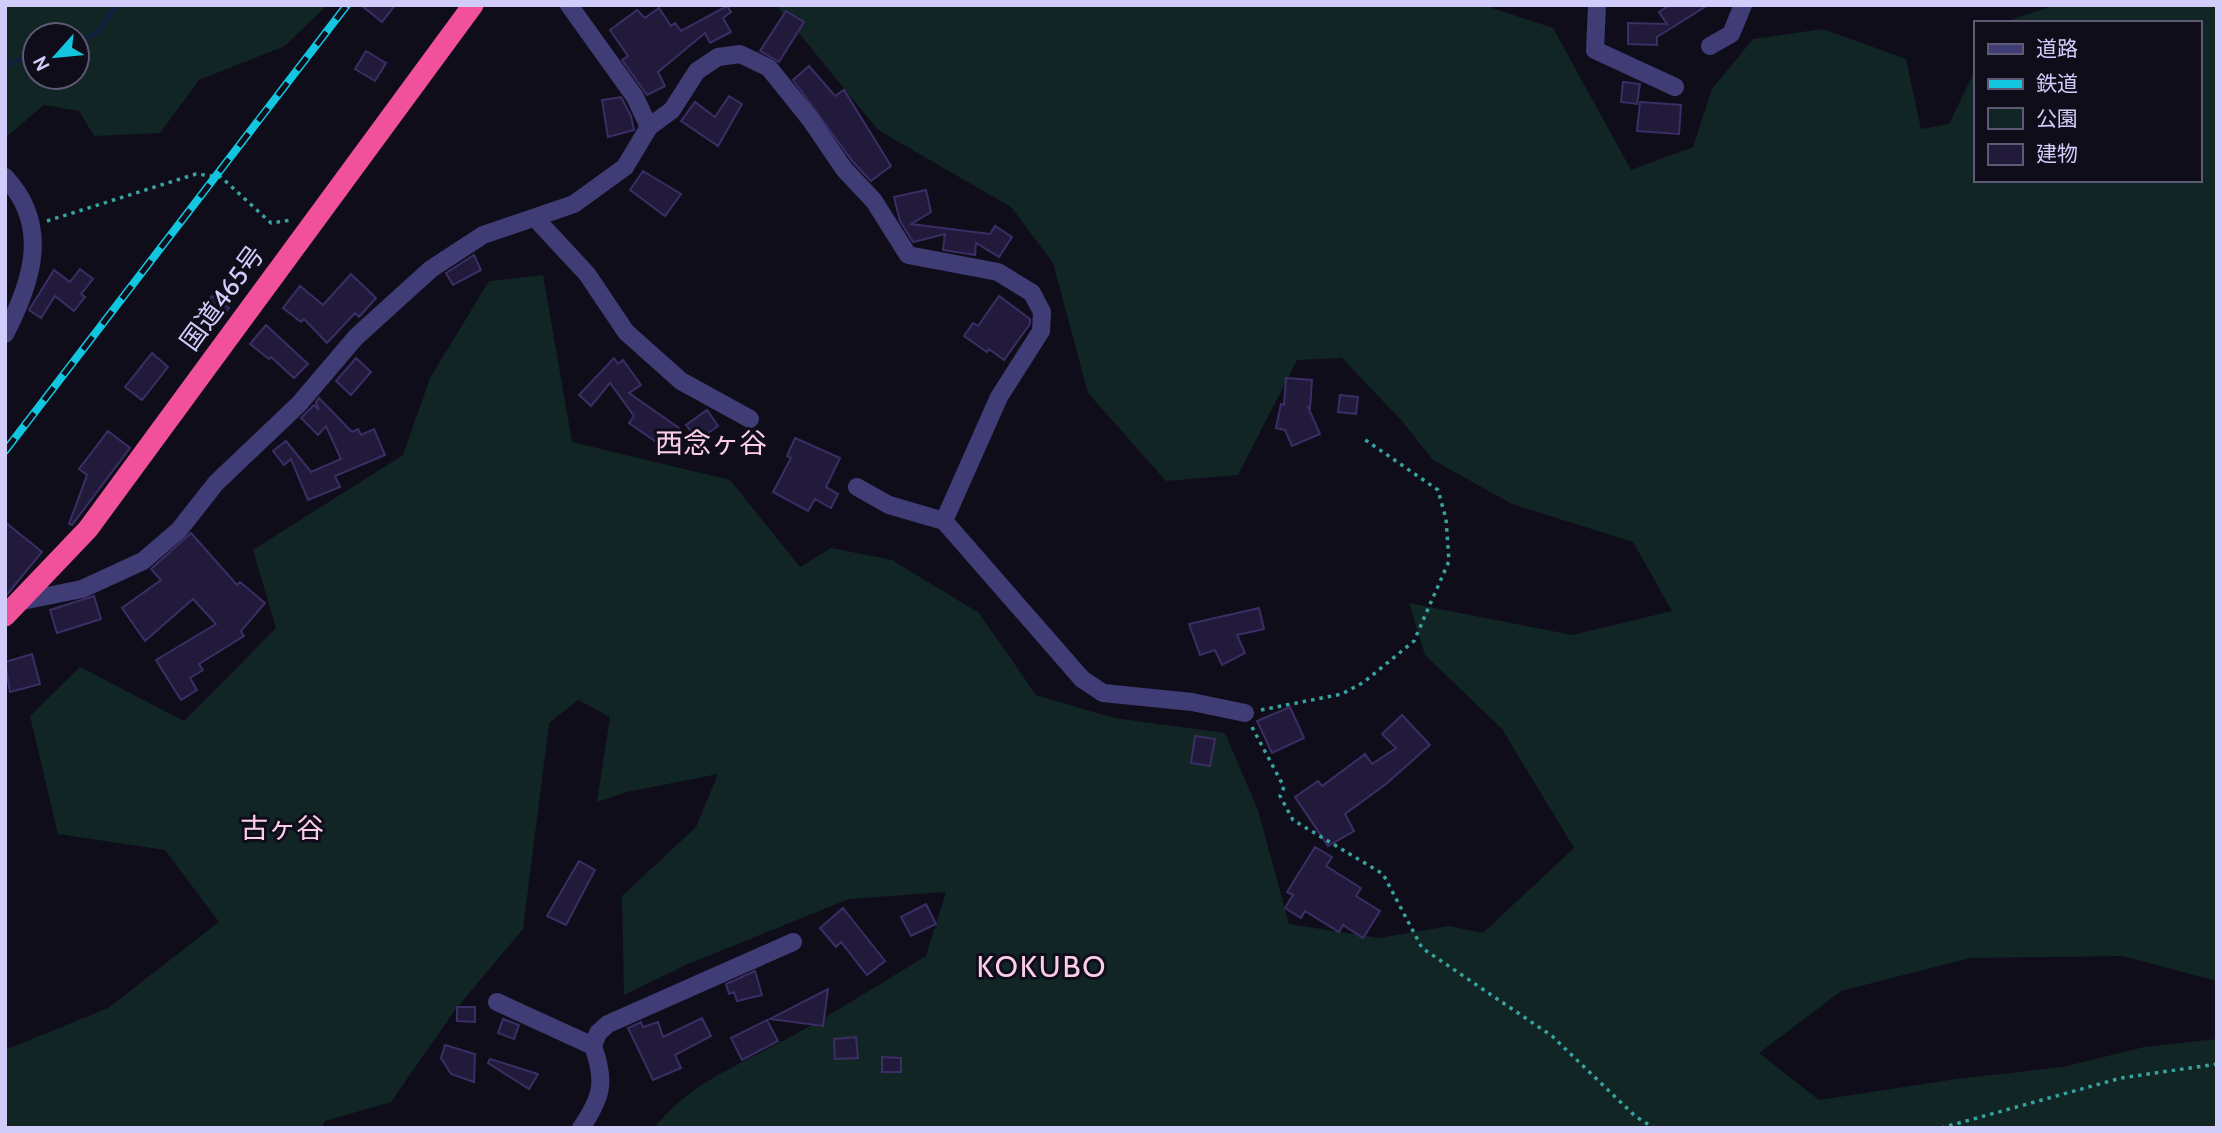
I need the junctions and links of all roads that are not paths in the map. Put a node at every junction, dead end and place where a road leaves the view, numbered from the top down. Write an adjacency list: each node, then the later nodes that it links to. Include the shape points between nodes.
1 (473, 5): 14 (highway, 国道465号, via 88,529)
2 (569, 5): 7 (street, via 635,97)
3 (1597, 5): 6 (street, via 1595,50)
4 (1743, 5): 5 (street, via 1731,34)
5 (1710, 46)
6 (1675, 87)
7 (649, 127): 9 (street, via 625,167 574,204); 13 (street, via 672,110 697,71 718,57 740,54 769,68 844,169 874,201 908,254 998,272 1032,293 1042,312 1041,331 999,397)
8 (5, 177): 10 (street, via 18,191 33,226 31,279)
9 (535, 218): 11 (street, via 587,274 626,332 681,381); 14 (street, via 484,235 430,270 356,337 299,404 216,483 179,530 143,561 82,589)
10 (5, 334)
11 (750, 419)
12 (856, 488): 13 (street, via 889,505)
13 (944, 521): 16 (street, via 1082,679 1103,693 1192,702)
14 (22, 601): 15 (highway, 国道465号)
15 (5, 616)
16 (1245, 713)
17 (793, 942): 19 (street, via 608,1024)
18 (497, 1002): 19 (street)
19 (593, 1046): 20 (street, via 601,1068 601,1093)
20 (581, 1128)

